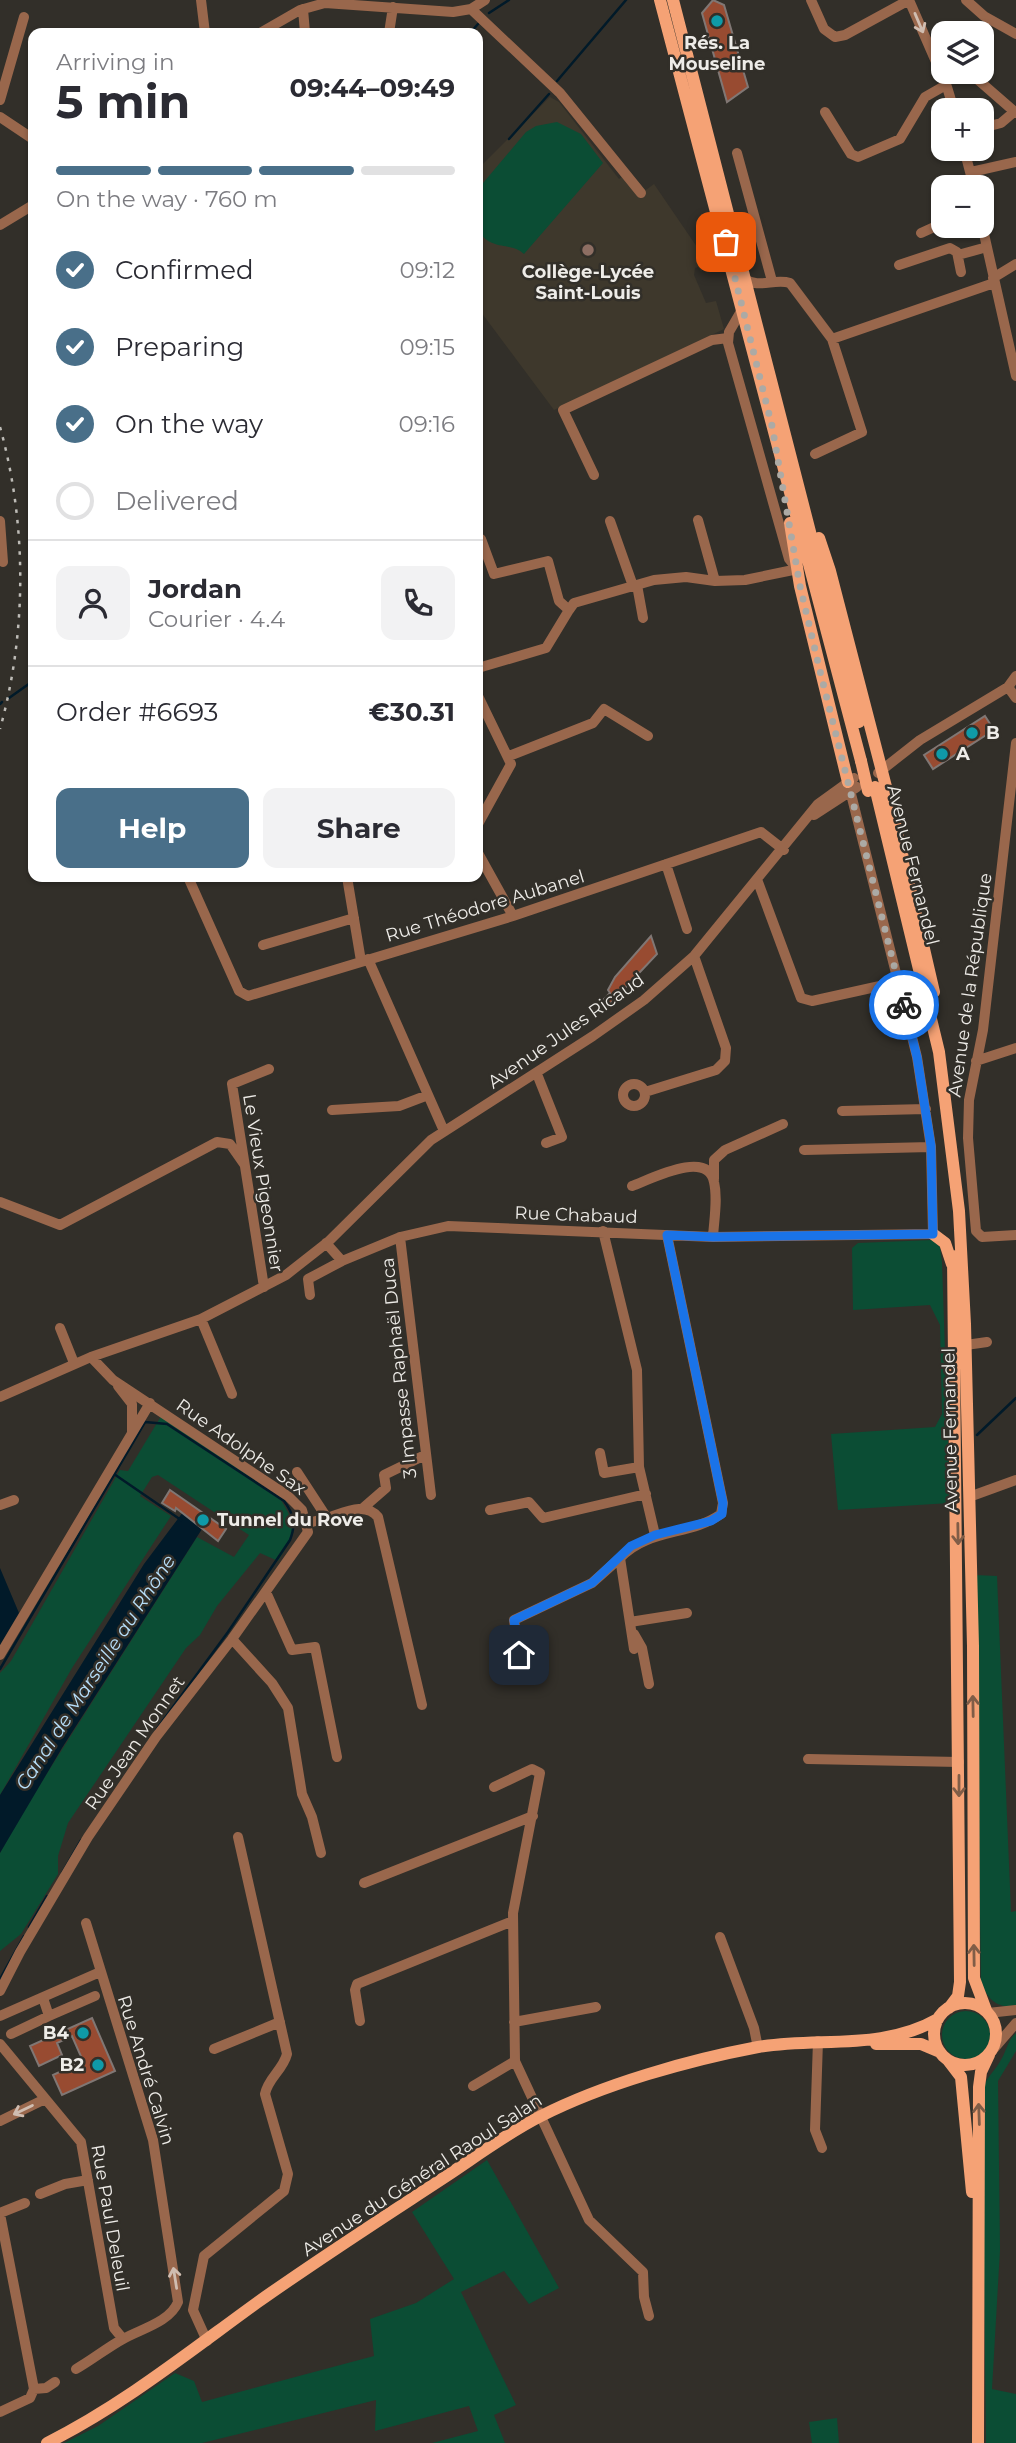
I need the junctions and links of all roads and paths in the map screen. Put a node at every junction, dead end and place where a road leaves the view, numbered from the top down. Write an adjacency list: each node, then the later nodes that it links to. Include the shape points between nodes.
1 (201, 0): 15 (street)
2 (485, 0): 12 (street)
3 (660, 0): 49 (main road, Avenue Fernandel)
4 (673, 0): 13 (main road, Avenue Fernandel)
5 (683, 0): 13 (street)
6 (811, 0): 7 (street, via 821,24 835,37)
7 (909, 0): 20 (street, one-way to 20)
8 (971, 2): 19 (street)
9 (306, 5): 11 (street); 16 (street); 17 (street)
10 (424, 5): 11 (street); 12 (street, via 453,12)
11 (393, 7): 18 (street)
12 (471, 9): 35 (street, via 560,93)
13 (676, 13): 46 (main road, Avenue Fernandel)
14 (24, 17): 24 (street)
15 (204, 28)
16 (268, 28)
17 (305, 28)
18 (390, 28)
19 (1016, 34)
20 (931, 52)
21 (983, 84): 26 (street)
22 (946, 85): 23 (street); 25 (street, via 925,97 900,139 858,157)
23 (950, 98)
24 (0, 100)
25 (825, 112)
26 (1015, 112): 28 (street)
27 (0, 117): 29 (street)
28 (994, 125)
29 (28, 136)
30 (737, 153): 47 (street)
31 (968, 161): 33 (street)
32 (1016, 162): 33 (street)
33 (971, 172): 34 (street)
34 (972, 175)
35 (641, 193)
36 (28, 208): 37 (street)
37 (0, 225)
38 (931, 228): 39 (street)
39 (921, 233)
40 (985, 238): 41 (street)
41 (987, 247): 42 (street); 48 (street)
42 (958, 255): 44 (street, via 950,248); 45 (street)
43 (1016, 264): 48 (street)
44 (899, 265)
45 (961, 272)
46 (745, 279): 47 (street, via 757,284); 74 (main road, Avenue Fernandel)
47 (772, 281): 51 (street, via 790,283 797,289)
48 (994, 281): 51 (street); 52 (street)
49 (743, 308): 50 (street); 53 (main road, Avenue Fernandel)
50 (728, 338): 55 (street, via 712,340 563,410); 61 (street, via 789,559)
51 (832, 339): 54 (street, via 862,432)
52 (1016, 376)
53 (772, 426): 61 (main road); 74 (main road, Avenue Fernandel)
54 (815, 454)
55 (594, 475)
56 (698, 520): 62 (street)
57 (0, 521): 60 (street)
58 (610, 521): 63 (street)
59 (483, 544): 64 (street, via 494,574 548,561 559,601)
60 (3, 562)
61 (798, 569): 62 (street); 74 (main road)
62 (715, 581): 63 (street, via 686,577)
63 (635, 585): 64 (street, via 574,603); 65 (street)
64 (569, 610): 66 (street, via 546,648)
65 (643, 618)
66 (483, 667)
67 (1016, 676): 68 (street)
68 (1009, 687): 69 (street); 74 (street, Avenue Jules Ricaud)
69 (1016, 698)
70 (483, 710): 73 (street)
71 (648, 736): 73 (street, via 604,709 593,723)
72 (1016, 746): 90 (street, Avenue de la République)
73 (509, 756): 75 (street, via 507,775)
74 (866, 776): 76 (street, Avenue Jules Ricaud, via 818,804); 88 (street); 115 (main road, Avenue Fernandel, via 936,1080); 121 (main road, Avenue Fernandel, via 926,992 948,1114)
75 (483, 816)
76 (784, 850): 78 (street, Rue Théodore Aubanel, via 761,832); 81 (street, Avenue Jules Ricaud)
77 (483, 862): 82 (street)
78 (666, 864): 82 (street, Rue Théodore Aubanel); 84 (street)
79 (190, 882): 87 (street, via 239,991 248,996)
80 (348, 882): 83 (street)
81 (758, 882): 86 (street, Avenue Jules Ricaud); 88 (street, via 801,998 812,1000)
82 (513, 916): 87 (street, Rue Théodore Aubanel)
83 (354, 918): 85 (street); 87 (street)
84 (687, 929)
85 (263, 945)
86 (694, 956): 92 (street, Avenue Jules Ricaud, via 644,1000); 93 (street, via 726,1048 725,1061 716,1070)
87 (365, 960): 94 (street, Rue Théodore Aubanel)
88 (898, 982): 95 (street)
89 (1016, 1048): 90 (street)
90 (976, 1061): 110 (street, Avenue de la République, via 968,1138 976,1231 982,1237)
91 (269, 1069): 103 (street, Le Vieux Pigeonnier, via 232,1084)
92 (537, 1074): 99 (street, Avenue Jules Ricaud); 100 (street, via 562,1137)
93 (645, 1092)
94 (428, 1095): 96 (street, via 400,1106); 99 (street, Rue Théodore Aubanel)
95 (926, 1109): 97 (street); 101 (street)
96 (332, 1110)
97 (842, 1111)
98 (783, 1124): 104 (street, via 725,1150 714,1160)
99 (444, 1132): 113 (street, Avenue Jules Ricaud)
100 (546, 1143)
101 (931, 1146): 102 (street); 108 (street)
102 (804, 1150)
103 (244, 1164): 106 (street, via 230,1144 217,1142 60,1225); 116 (street, Le Vieux Pigeonnier)
104 (714, 1181): 105 (street, via 708,1169 698,1165); 112 (street)
105 (632, 1186)
106 (0, 1202)
107 (603, 1231): 109 (street, Rue Chabaud); 111 (street, Rue Chabaud, via 447,1226); 132 (street, via 637,1370)
108 (933, 1234): 112 (street, Rue Chabaud); 115 (main road, via 945,1243)
109 (667, 1235): 112 (street, Rue Chabaud); 145 (street, via 723,1503 722,1514 711,1521)
110 (1016, 1235)
111 (400, 1237): 114 (street, Rue Chabaud); 131 (street, 3 Impasse Raphaël Duca)
112 (713, 1237)
113 (326, 1243): 114 (street); 116 (street, Avenue Jules Ricaud)
114 (342, 1261): 117 (street, Rue Chabaud, via 308,1279)
115 (954, 1270): 158 (main road, Avenue Fernandel, one-way to 158)
116 (264, 1287): 118 (street, Avenue Jules Ricaud)
117 (310, 1295)
118 (201, 1319): 122 (street, Avenue Jules Ricaud); 125 (street)
119 (60, 1328): 123 (street)
120 (987, 1342): 121 (street)
121 (966, 1345): 137 (main road, Avenue Fernandel)
122 (91, 1357): 123 (street, Avenue Jules Ricaud); 124 (street, Rue Adolphe Sax)
123 (74, 1363): 126 (street, Avenue Jules Ricaud)
124 (113, 1380): 127 (street, Rue Adolphe Sax); 128 (street)
125 (233, 1394)
126 (0, 1397)
127 (146, 1400): 128 (street); 129 (street); 144 (street, Rue Adolphe Sax, via 288,1496)
128 (132, 1404): 129 (street)
129 (132, 1433): 152 (street)
130 (600, 1453): 132 (street, via 604,1473)
131 (425, 1455): 136 (street, 3 Impasse Raphaël Duca); 141 (street, via 384,1475 386,1488)
132 (639, 1467): 135 (street)
133 (297, 1472): 143 (street, Rue Adolphe Sax)
134 (1016, 1480): 137 (street)
135 (645, 1491): 139 (street); 142 (street, via 543,1518 529,1502); 145 (street)
136 (431, 1495)
137 (969, 1497): 174 (main road, Avenue Fernandel, one-way to 137, via 974,1978)
138 (14, 1500): 140 (street)
139 (587, 1502)
140 (0, 1506)
141 (363, 1508): 143 (street); 155 (street, via 378,1517)
142 (491, 1510)
143 (327, 1518): 144 (street, Rue Adolphe Sax)
144 (307, 1523): 147 (street, Rue Jean Monnet, via 303,1543)
145 (655, 1535): 146 (street, via 631,1546)
146 (620, 1558): 149 (street); 153 (street, via 592,1583 514,1620)
147 (266, 1592): 150 (street, Rue Jean Monnet); 156 (street, via 292,1650 315,1647)
148 (687, 1613): 149 (street)
149 (631, 1626): 151 (street); 154 (street, via 642,1648)
150 (232, 1639): 162 (street, via 288,1708 302,1794); 168 (street, Rue Jean Monnet, via 156,1737 88,1837)
151 (634, 1649)
152 (0, 1655)
153 (519, 1655)
154 (649, 1684)
155 (422, 1705)
156 (337, 1757)
157 (808, 1759): 158 (street)
158 (959, 1762): 172 (main road, Avenue Fernandel, one-way to 172, via 960,1982 958,1996)
159 (494, 1787): 160 (street, via 537,1769 540,1781)
160 (533, 1816): 163 (street); 164 (street)
161 (239, 1837): 179 (street)
162 (321, 1853)
163 (365, 1883)
164 (513, 1921): 178 (street, via 357,1984); 180 (street)
165 (86, 1923): 167 (street, Rue André Calvin)
166 (720, 1937): 186 (street)
167 (100, 1972): 170 (street); 202 (street, Rue André Calvin, one-way to 167, via 173,2312 178,2296 153,2140)
168 (0, 1991)
169 (95, 1996): 176 (street)
170 (43, 1998): 175 (street); 176 (street)
171 (596, 2007): 180 (street)
172 (949, 2008): 174 (main road, via 968,2003); 177 (main road)
173 (1016, 2010): 174 (street)
174 (987, 2012): 188 (main road, via 996,2032)
175 (0, 2016)
176 (50, 2016): 182 (street)
177 (938, 2019): 184 (main road, Avenue du Général Raoul Salan, via 914,2033); 189 (main road, via 934,2036)
178 (360, 2021)
179 (280, 2022): 187 (street); 203 (street, via 287,2054 265,2094 287,2184 204,2256 193,2310)
180 (514, 2022): 190 (street)
181 (1016, 2023): 188 (street)
182 (11, 2034)
183 (818, 2041): 184 (main road, Avenue du Général Raoul Salan); 186 (main road, Avenue du Général Raoul Salan); 195 (street, via 815,2130)
184 (866, 2042): 189 (main road, via 921,2044)
185 (0, 2043): 192 (street, Rue Paul Deleuil)
186 (758, 2048): 193 (main road, Avenue du Général Raoul Salan, via 608,2089)
187 (214, 2049)
188 (990, 2053): 189 (main road, via 974,2064 956,2064); 200 (main road, one-way to 188, via 979,2087)
189 (944, 2056): 200 (main road, via 961,2077 964,2092)
190 (515, 2061): 191 (street); 193 (street)
191 (473, 2086)
192 (45, 2099): 194 (street, one-way to 194); 196 (street, Rue Paul Deleuil, via 81,2142)
193 (541, 2116): 201 (street, via 589,2220 643,2272); 203 (main road, Avenue du Général Raoul Salan, via 268,2295)
194 (0, 2121)
195 (822, 2148)
196 (88, 2180): 197 (street); 202 (street, Rue Paul Deleuil, via 114,2329)
197 (40, 2194)
198 (26, 2203): 199 (street)
199 (0, 2213): 206 (street)
200 (977, 2255): 209 (main road)
201 (649, 2316)
202 (123, 2339): 204 (street, Rue André Calvin)
203 (207, 2341): 208 (main road, Avenue du Général Raoul Salan)
204 (76, 2370)
205 (55, 2382): 206 (street)
206 (34, 2389): 207 (street, via 30,2398)
207 (0, 2412)
208 (47, 2443)
209 (978, 2443)

